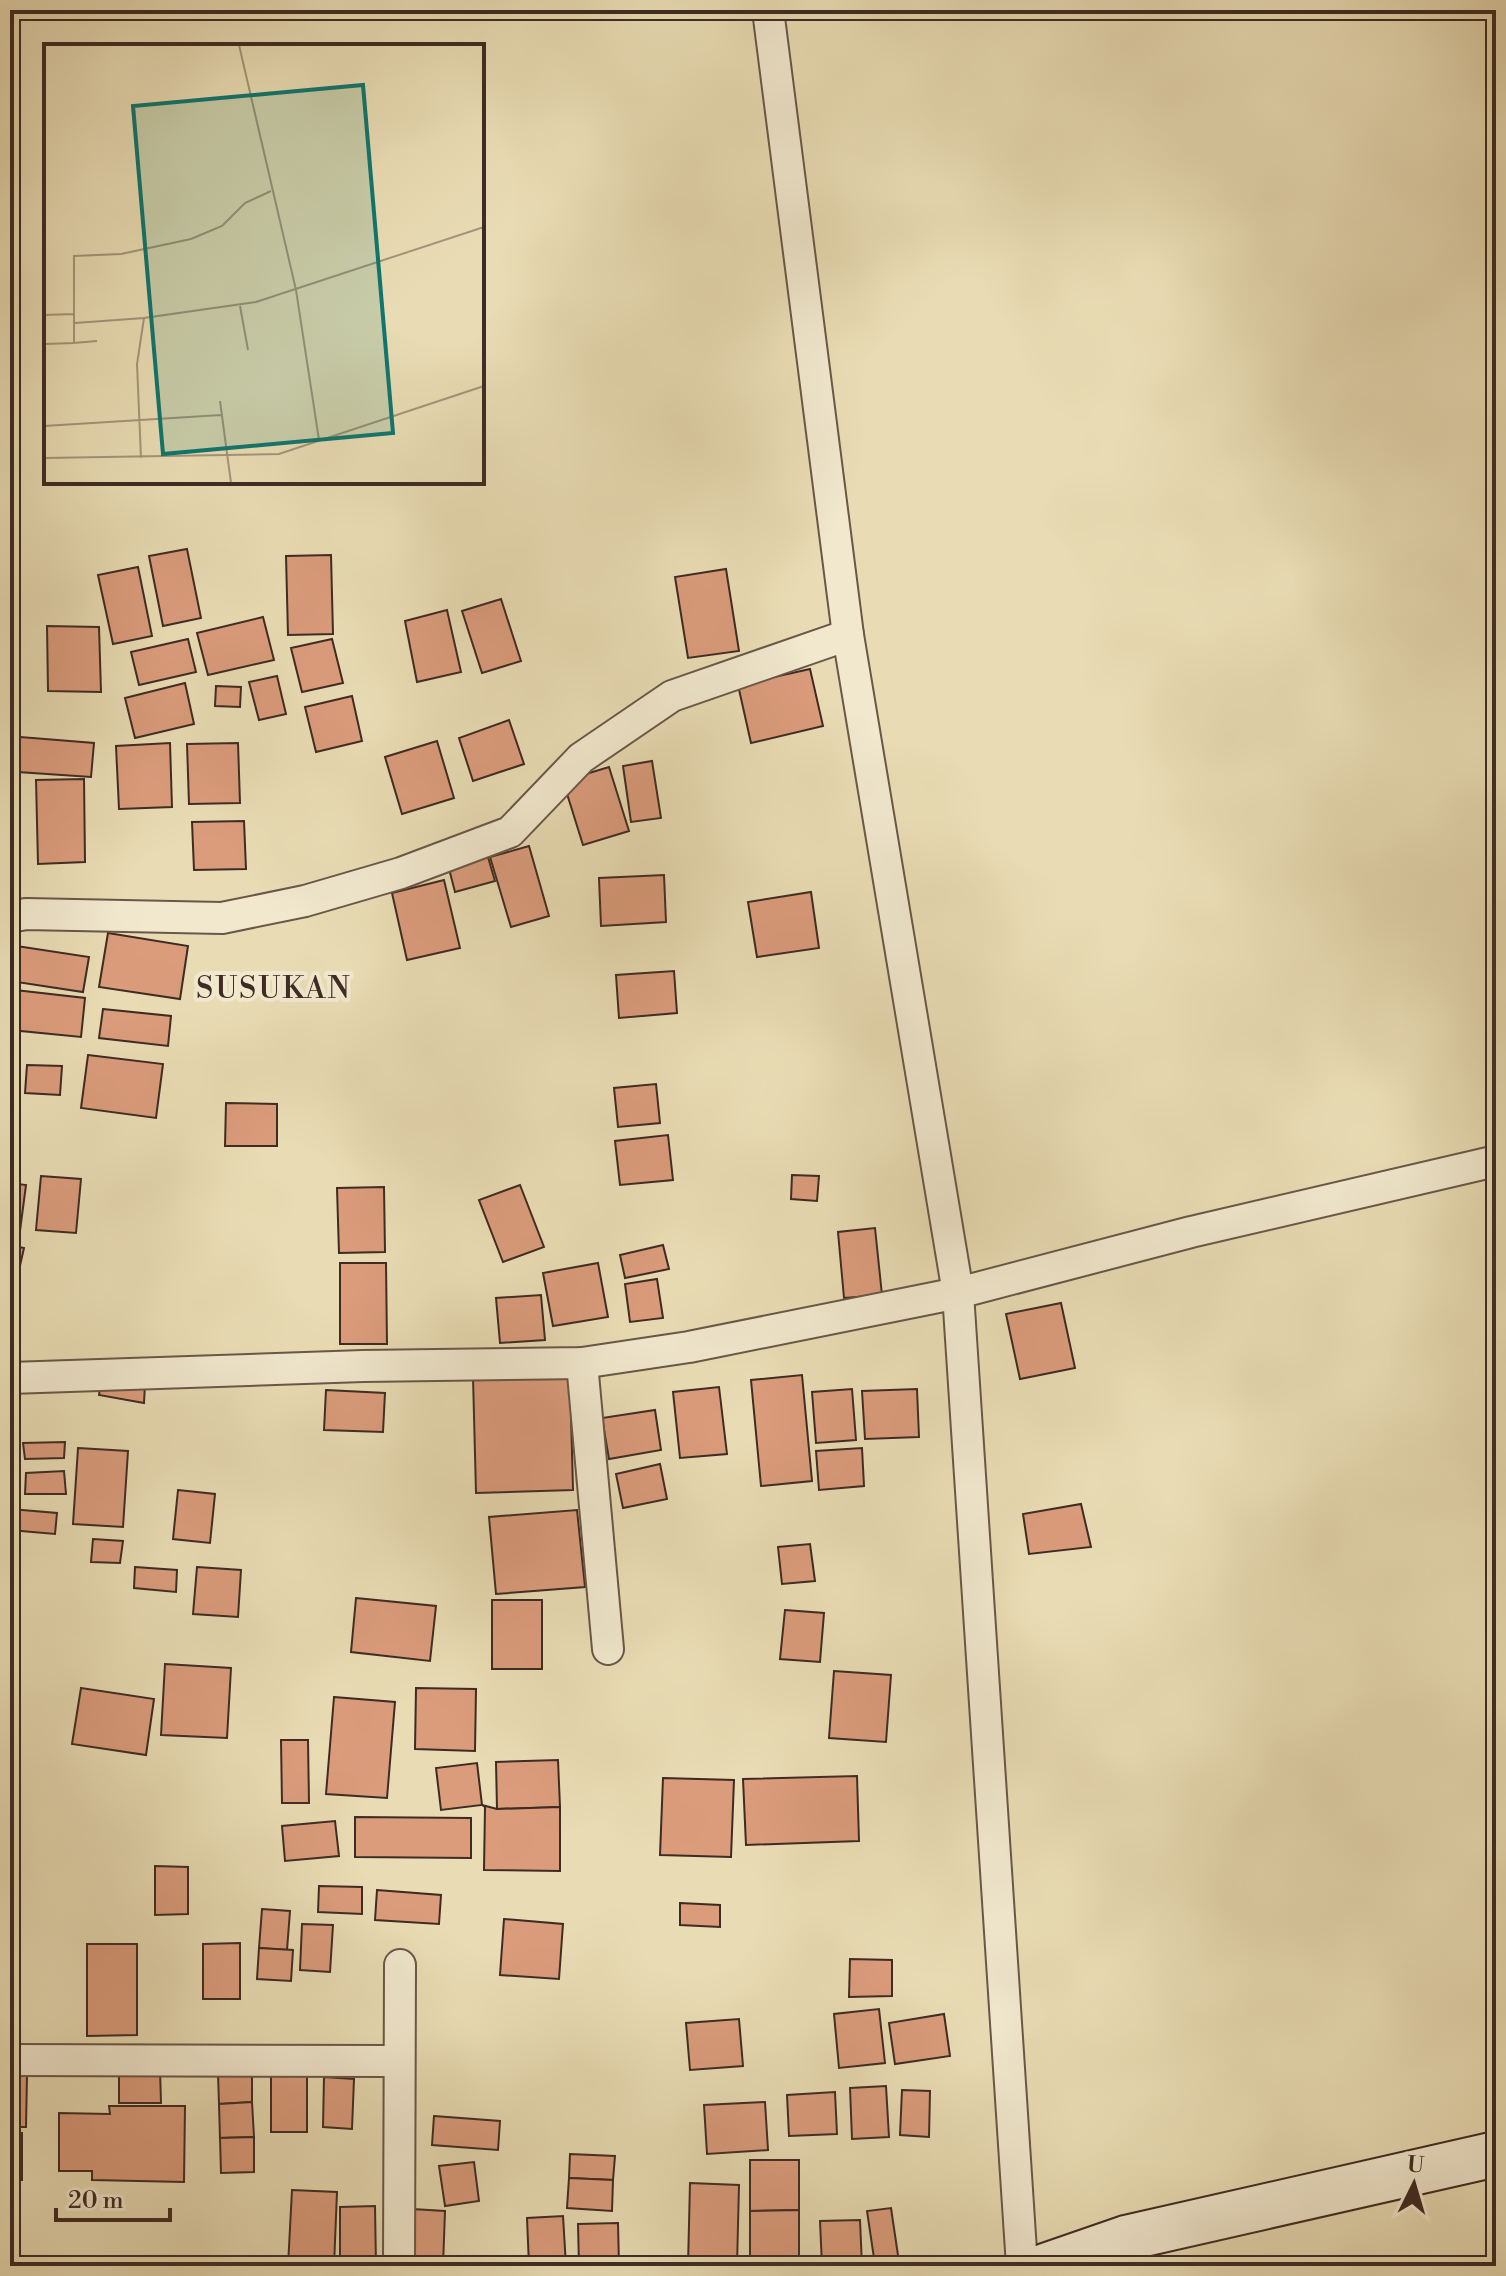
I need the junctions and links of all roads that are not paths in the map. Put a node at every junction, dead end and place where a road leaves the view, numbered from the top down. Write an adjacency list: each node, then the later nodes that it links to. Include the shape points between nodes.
1 (768, 10): 2 (street)
2 (848, 635): 3 (street, via 672,696 581,758 510,832 401,873 222,918); 5 (street)
3 (10, 917)
4 (1496, 1161): 5 (street)
5 (958, 1293): 6 (street); 14 (street)
6 (582, 1363): 7 (street); 8 (street)
7 (10, 1378)
8 (608, 1649)
9 (400, 1965): 11 (street)
10 (10, 2060): 11 (street)
11 (398, 2061): 13 (street)
12 (1496, 2154): 15 (street, via 1126,2238)
13 (399, 2266)
14 (1022, 2266)
15 (1045, 2266)

